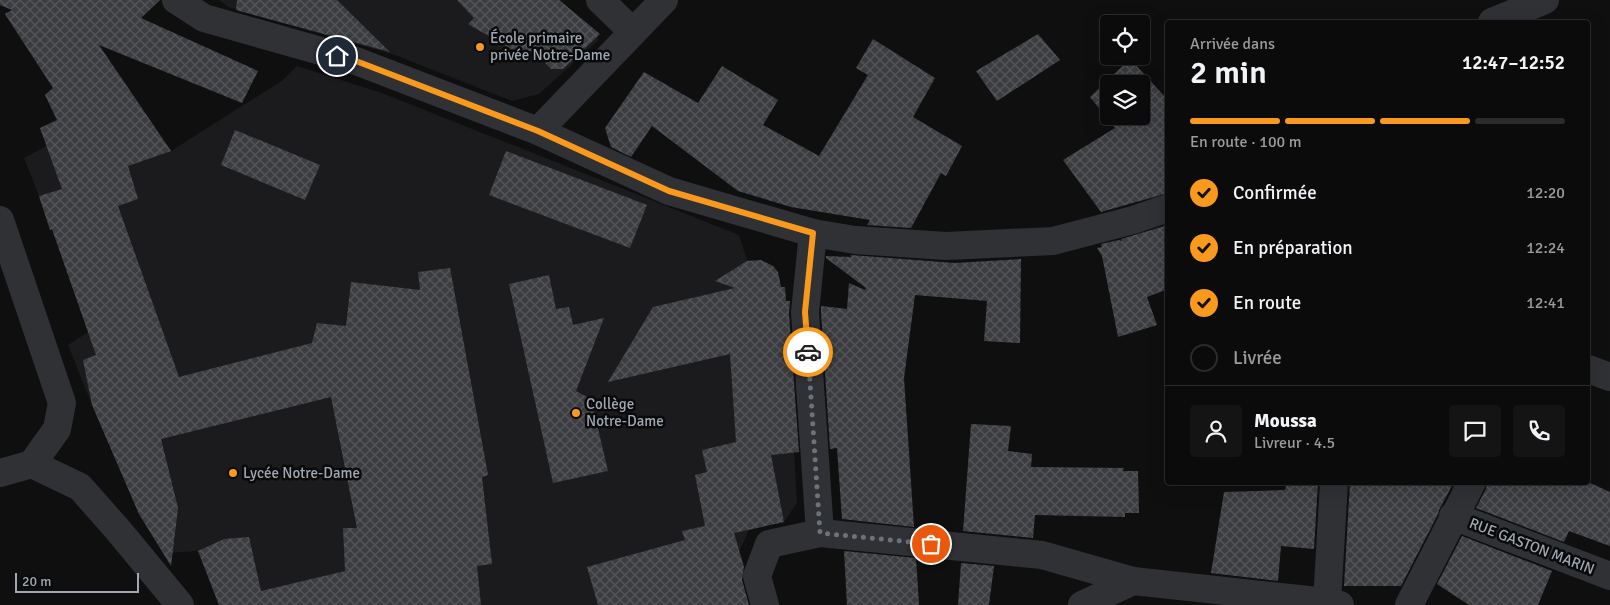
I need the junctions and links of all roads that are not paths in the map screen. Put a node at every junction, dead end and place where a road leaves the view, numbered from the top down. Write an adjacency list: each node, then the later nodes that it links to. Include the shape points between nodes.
1 (176, 0): 7 (street, via 204,18 356,61)
2 (600, 0): 6 (street)
3 (664, 0): 6 (street)
4 (1545, 0): 5 (street)
5 (1497, 20)
6 (632, 31): 7 (street)
7 (538, 131): 10 (street, via 669,191)
8 (1165, 209): 10 (street, via 1053,241 946,246 856,240)
9 (0, 220): 13 (street, via 62,403 57,429)
10 (813, 233): 18 (street, via 805,312)
11 (1590, 370): 12 (street)
12 (1610, 377)
13 (32, 464): 14 (street); 21 (street, via 80,487)
14 (0, 473)
15 (1334, 485): 22 (street)
16 (1470, 485): 17 (street)
17 (1453, 516): 19 (street, RUE GASTON MARIN); 25 (street)
18 (820, 533): 20 (street, via 1042,555); 23 (street, via 769,544 757,576)
19 (1610, 576)
20 (1133, 581): 22 (street); 24 (street)
21 (176, 603)
22 (1334, 603)
23 (765, 605)
24 (1082, 605)
25 (1409, 605)

